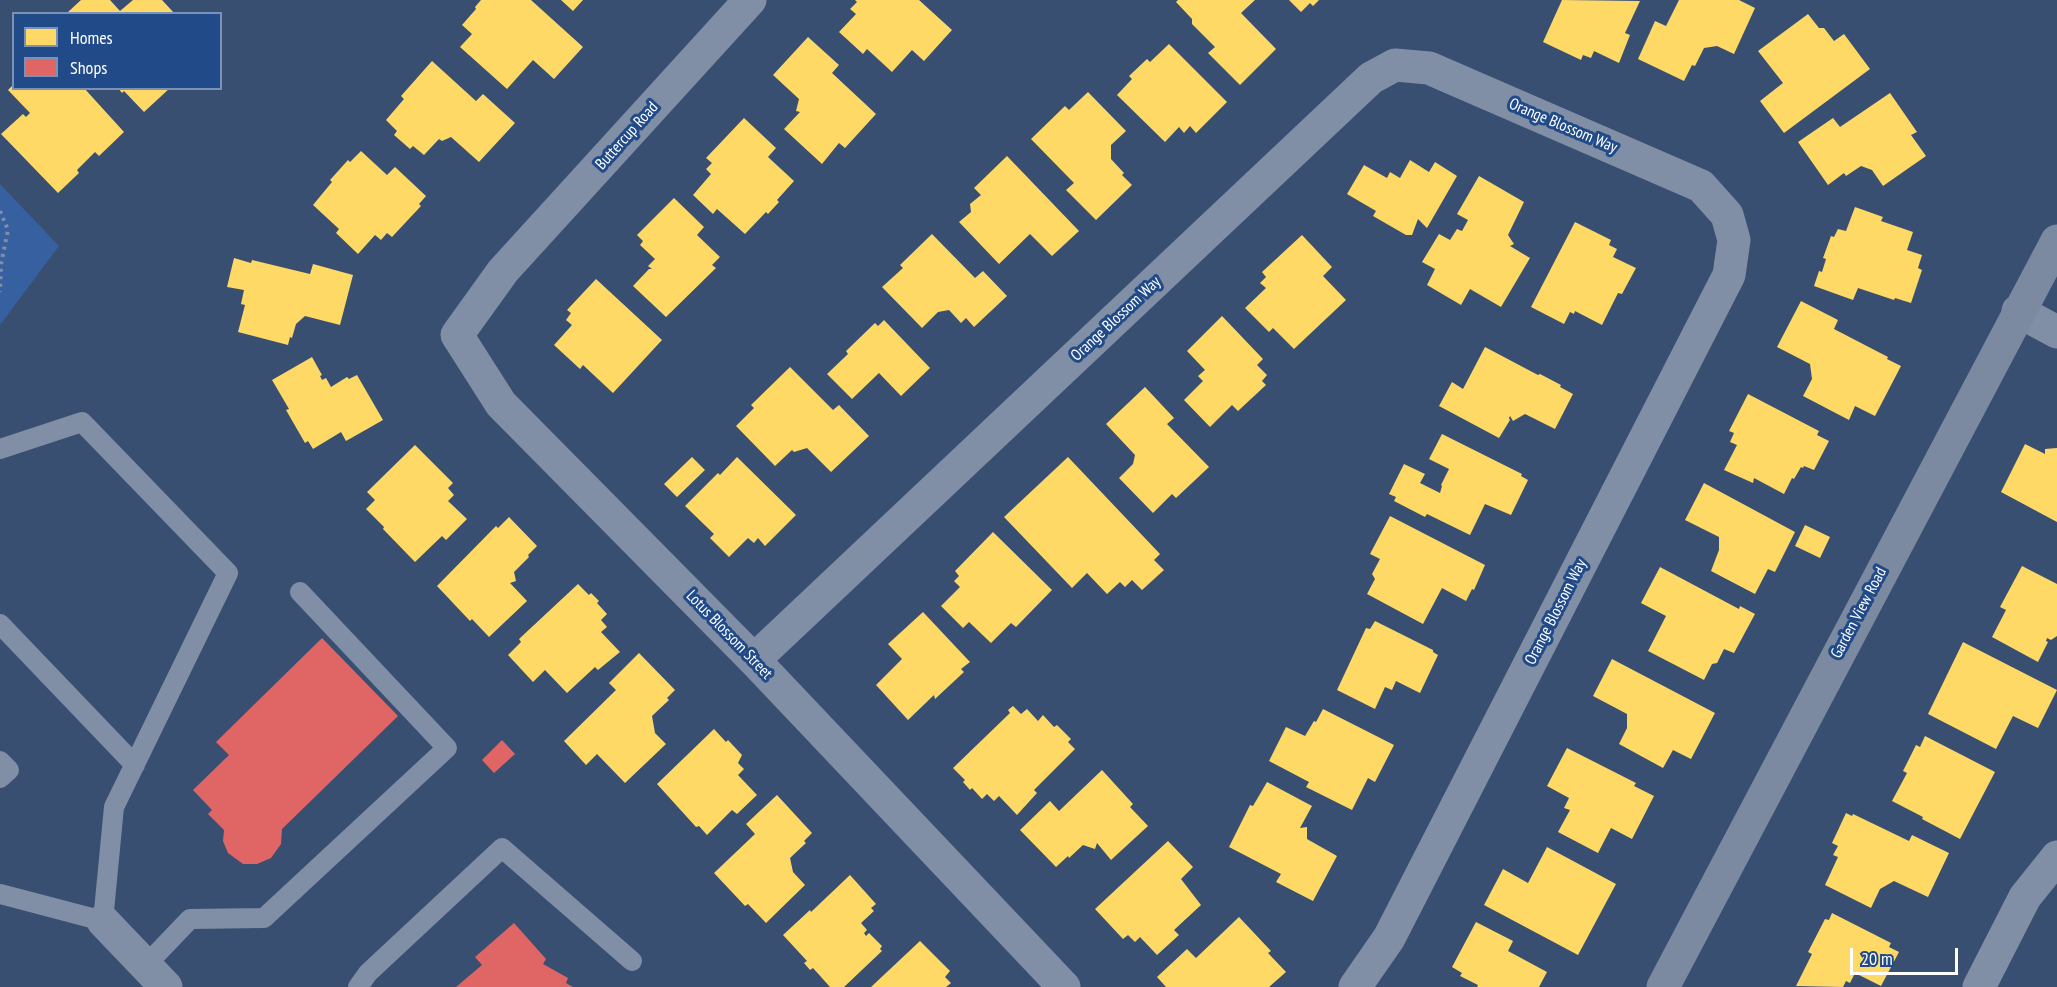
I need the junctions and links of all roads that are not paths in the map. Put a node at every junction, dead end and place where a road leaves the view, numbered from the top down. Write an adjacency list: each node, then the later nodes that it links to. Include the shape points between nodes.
1 (750, 0): 3 (street, Buttercup Road)
2 (2057, 240): 4 (main road, Garden View Road)
3 (503, 271): 9 (street, Lotus Blossom Street, via 457,335 501,404)
4 (2018, 311): 5 (street); 21 (main road, Garden View Road)
5 (2057, 332)
6 (0, 449): 11 (lane, via 82,422 228,573)
7 (300, 592): 17 (lane, via 447,748 264,918 190,919)
8 (0, 624): 11 (lane)
9 (754, 660): 19 (street, Lotus Blossom Street); 20 (street, Orange Blossom Way, via 1371,78 1395,65 1429,68 1701,186 1727,215 1734,240 1729,275 1389,938)
10 (0, 761): 12 (lane, via 9,770)
11 (135, 765): 15 (lane, via 114,807)
12 (0, 778)
13 (2057, 857): 22 (street, via 2025,897)
14 (0, 894): 15 (lane)
15 (104, 921): 17 (street)
16 (632, 961): 18 (lane, via 502,848 368,973)
17 (156, 976)
18 (358, 987)
19 (1064, 987)
20 (1355, 987)
21 (1663, 987)
22 (1979, 987)

